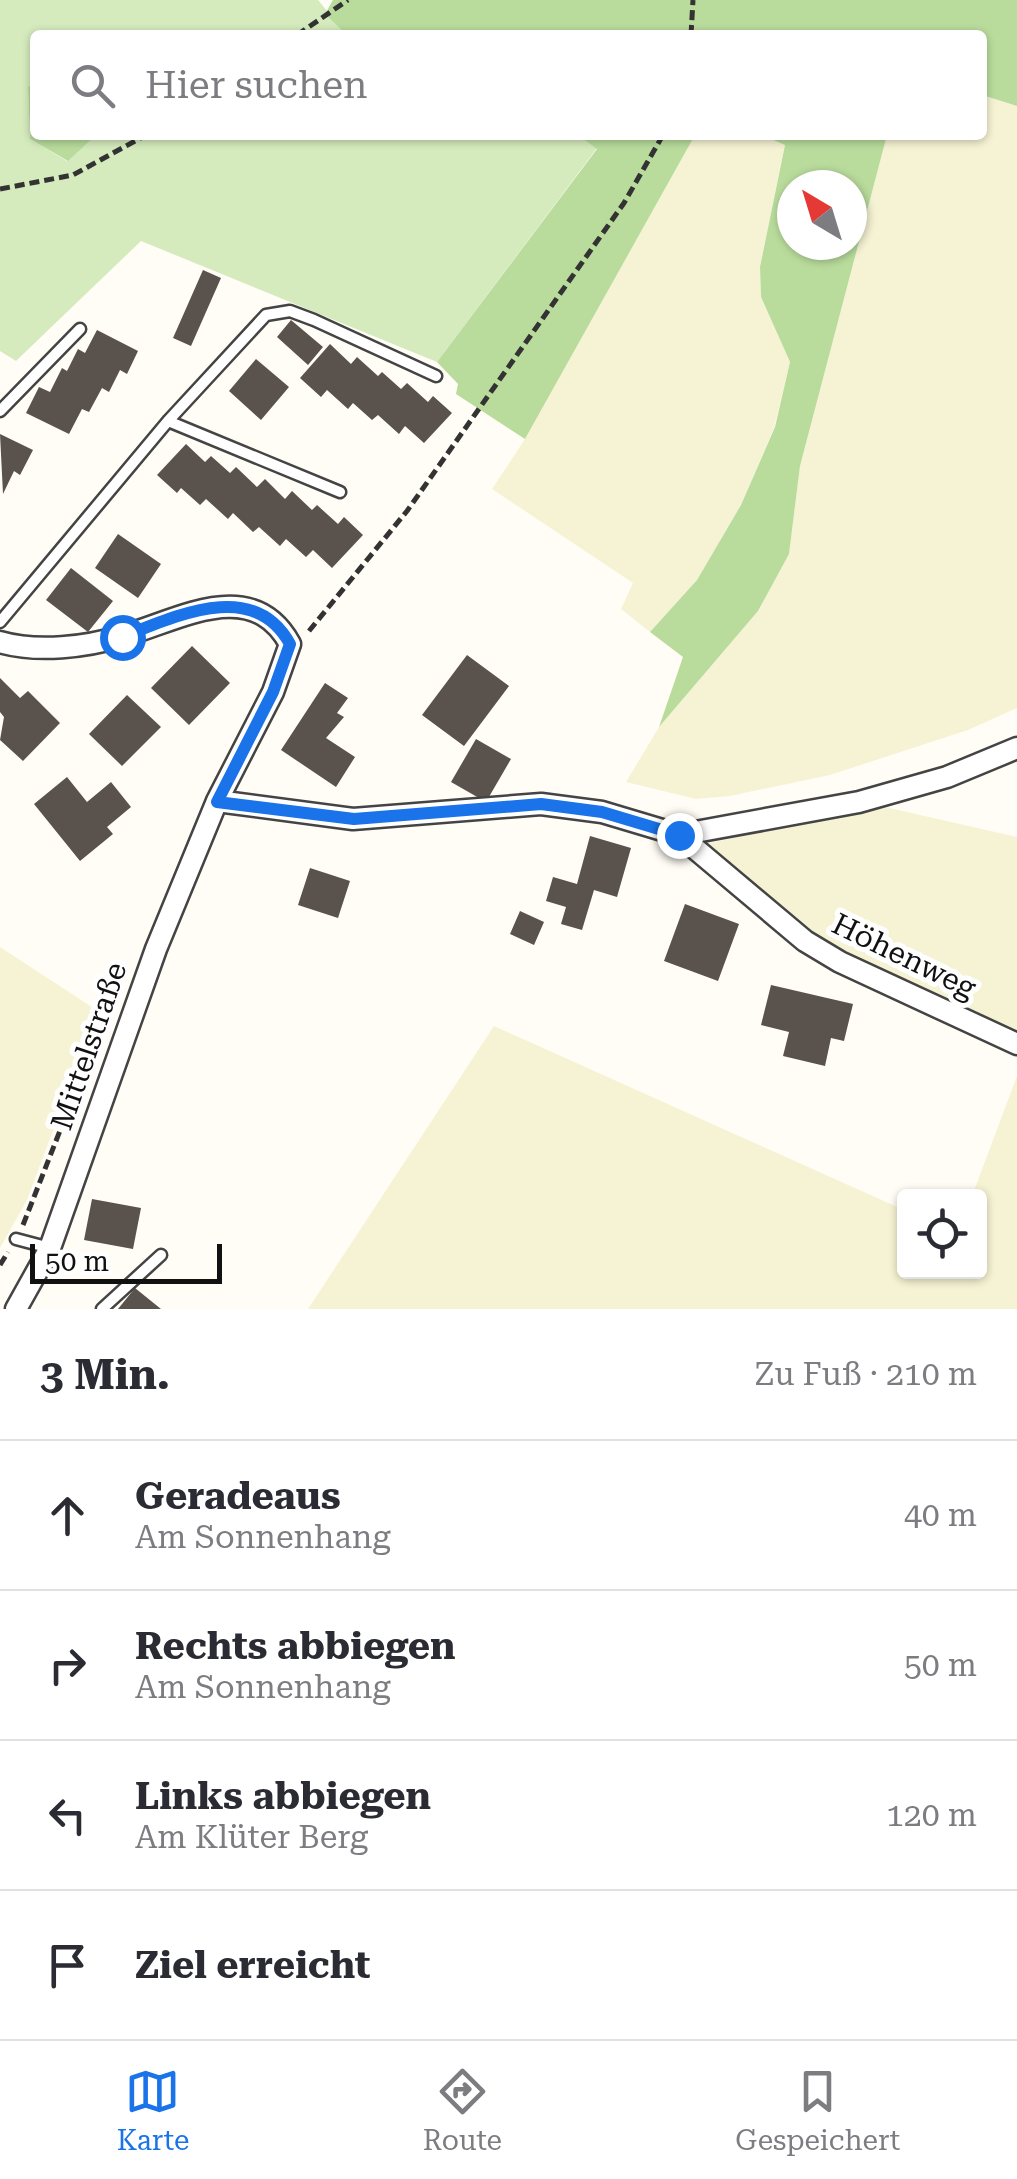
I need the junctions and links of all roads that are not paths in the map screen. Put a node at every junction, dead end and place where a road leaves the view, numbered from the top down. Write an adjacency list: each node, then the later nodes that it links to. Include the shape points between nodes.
1 (80, 329): 3 (lane)
2 (436, 376): 4 (lane, via 290,311 266,315)
3 (0, 411)
4 (168, 421): 5 (lane); 6 (lane)
5 (340, 492)
6 (0, 622)
7 (0, 642): 9 (street, Mittelstraße, via 47,648 122,637 210,607 245,607 279,624 290,644)
8 (1017, 748): 10 (street, via 859,802)
9 (217, 802): 10 (street, via 354,819 572,806); 13 (street, Mittelstraße, via 156,949)
10 (679, 835): 11 (street, Höhenweg, via 805,942)
11 (1017, 1044)
12 (16, 1239): 13 (lane)
13 (50, 1248): 15 (street, Mittelstraße)
14 (162, 1255): 16 (lane)
15 (16, 1309)
16 (102, 1309)

